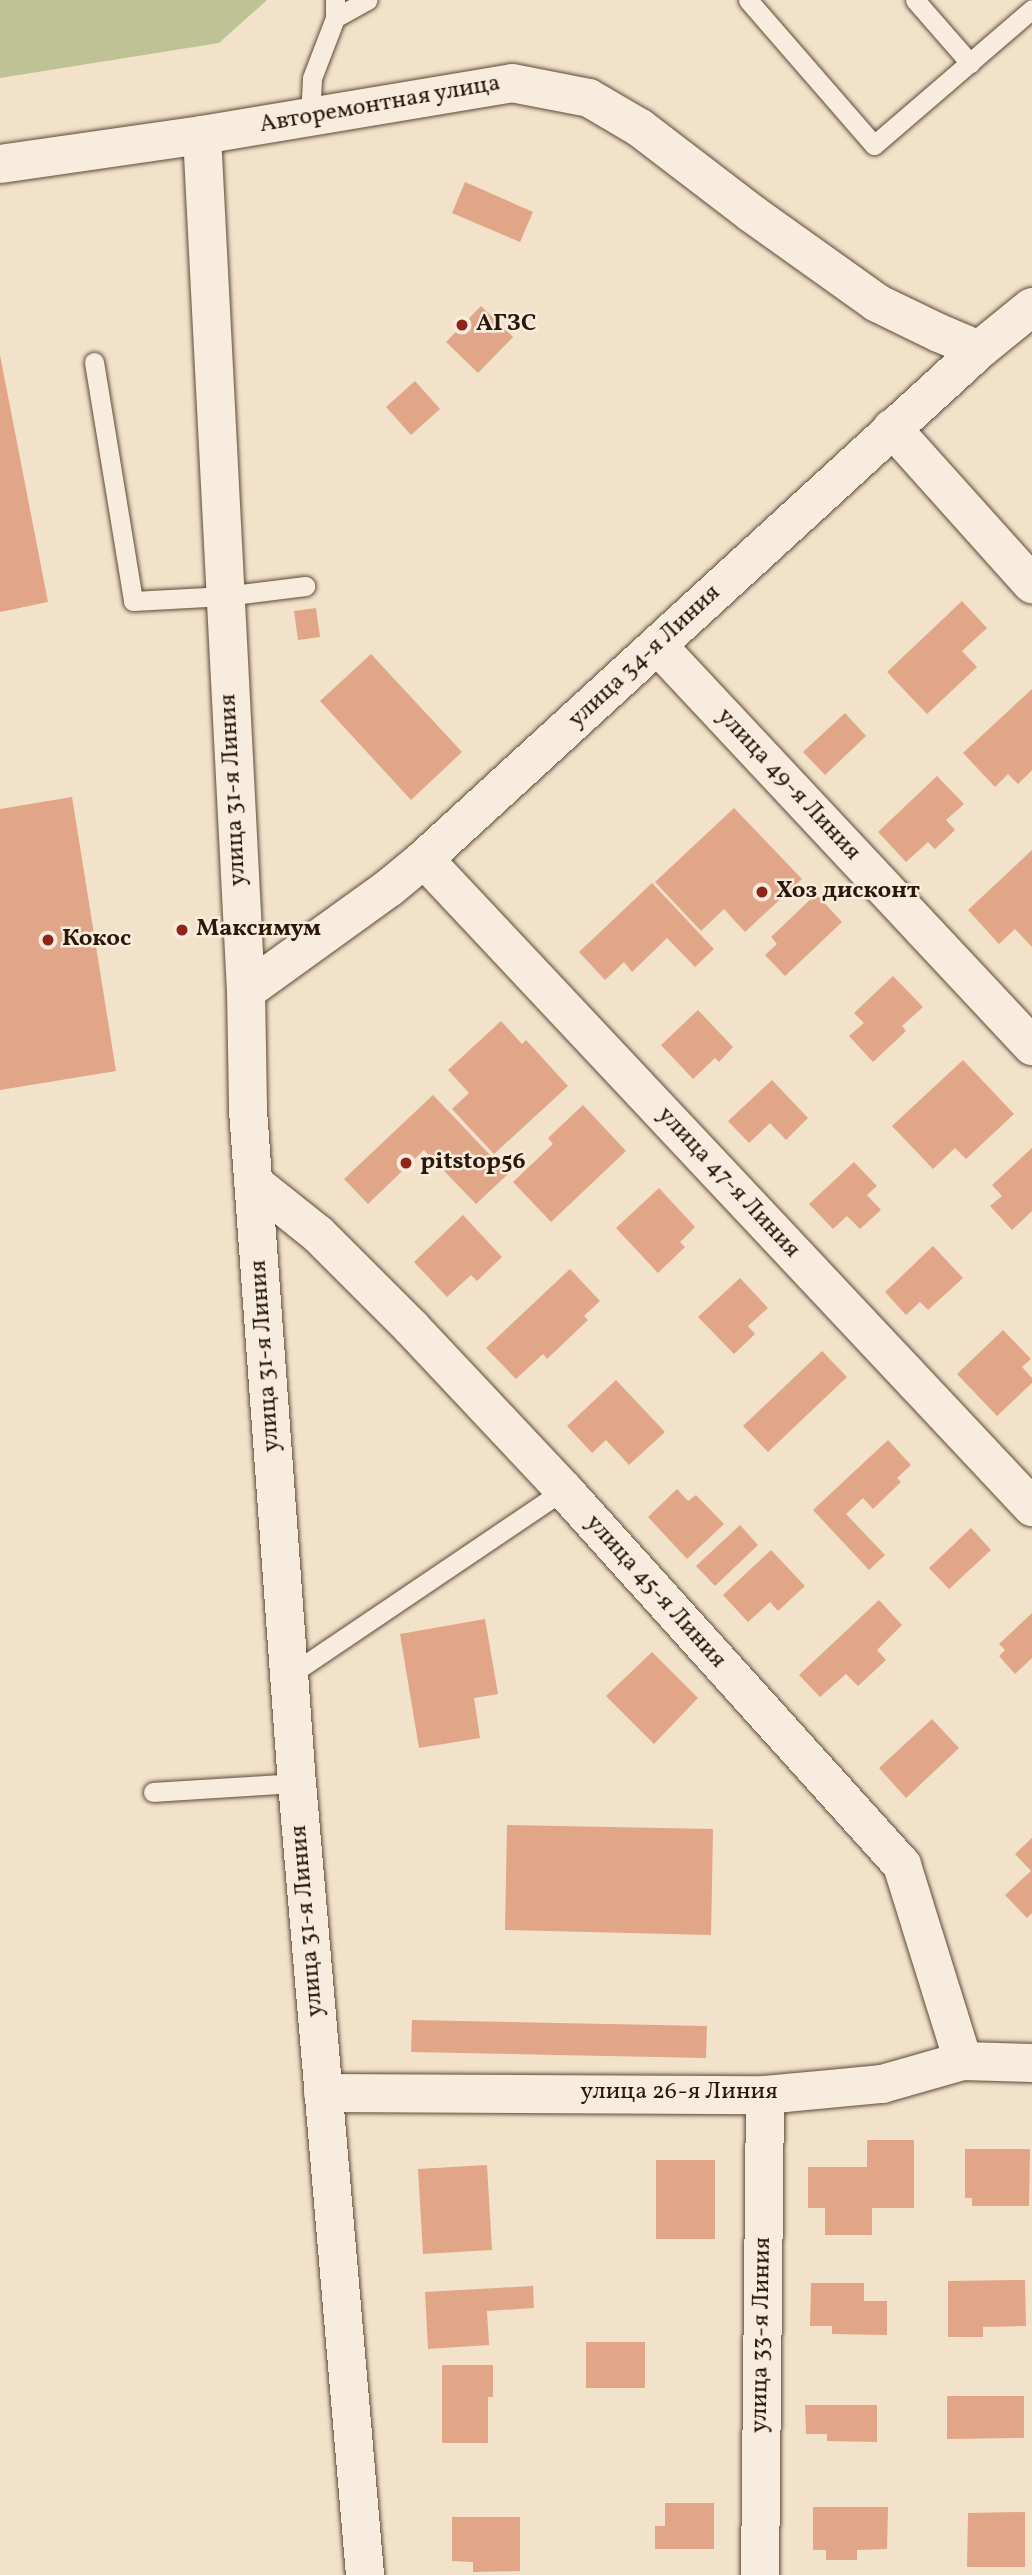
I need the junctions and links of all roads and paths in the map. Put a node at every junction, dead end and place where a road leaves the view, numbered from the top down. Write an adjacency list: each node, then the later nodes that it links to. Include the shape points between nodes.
1 (367, 0): 4 (lane)
2 (748, 0): 6 (lane, via 874,145)
3 (915, 0): 6 (lane)
4 (335, 9): 7 (lane, via 312,78)
5 (1032, 9): 6 (lane)
6 (970, 62)
7 (310, 117): 8 (street, Авторемонтная улица); 11 (street, Авторемонтная улица, via 512,83 589,97 640,128 877,303)
8 (202, 135): 9 (street, Авторемонтная улица); 16 (street, улица 31-я Линия)
9 (0, 164)
10 (1032, 307): 11 (street, улица 34-я Линия)
11 (979, 350): 13 (street, улица 34-я Линия)
12 (94, 362): 16 (lane, via 133,601)
13 (892, 428): 14 (street); 17 (street, улица 34-я Линия)
14 (1032, 584)
15 (305, 586): 16 (lane)
16 (225, 596): 19 (street, улица 31-я Линия)
17 (658, 646): 18 (street, улица 34-я Линия); 20 (street, улица 49-я Линия)
18 (424, 859): 19 (street, улица 34-я Линия); 23 (street, улица 47-я Линия)
19 (246, 990): 21 (street, улица 31-я Линия)
20 (1032, 1046)
21 (254, 1183): 22 (street, улица 45-я Линия, via 328,1243); 24 (street, улица 31-я Линия)
22 (564, 1490): 24 (lane); 27 (street, улица 45-я Линия, via 902,1865)
23 (1032, 1507)
24 (288, 1676): 25 (street, улица 31-я Линия)
25 (297, 1783): 26 (lane); 29 (street, улица 31-я Линия)
26 (153, 1792)
27 (963, 2061): 28 (street, улица 26-я Линия); 30 (street, улица 26-я Линия, via 882,2084)
28 (1032, 2063)
29 (323, 2093): 30 (street, улица 26-я Линия); 31 (street, улица 31-я Линия)
30 (765, 2095): 32 (street, улица 33-я Линия)
31 (365, 2575)
32 (760, 2575)

